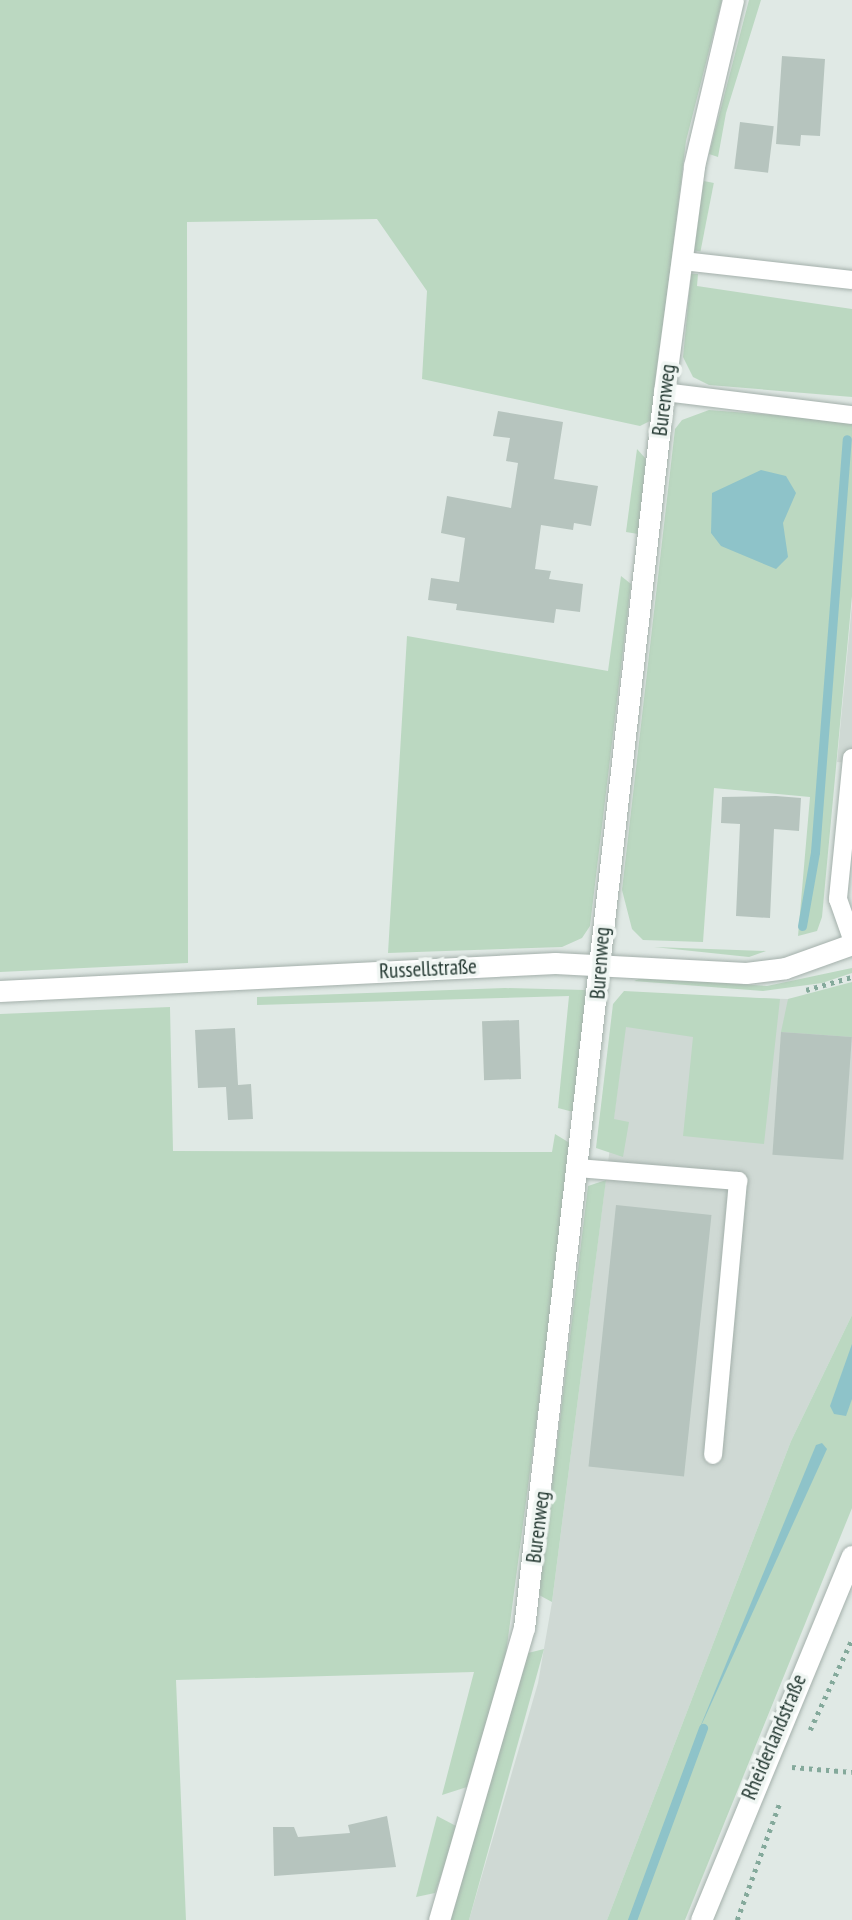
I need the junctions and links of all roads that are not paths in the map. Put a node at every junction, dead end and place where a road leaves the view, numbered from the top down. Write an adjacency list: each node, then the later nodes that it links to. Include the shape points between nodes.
1 (733, 0): 2 (street, Burenweg, via 694,166)
2 (683, 261): 3 (lane); 4 (street, Burenweg)
3 (852, 280)
4 (664, 392): 5 (lane); 8 (street, Burenweg)
5 (852, 415)
6 (852, 758): 7 (lane, via 838,899)
7 (852, 942): 8 (street, Russellstraße, via 785,968 746,972)
8 (598, 965): 9 (street, Russellstraße, via 555,963); 10 (street, Burenweg)
9 (0, 991)
10 (578, 1168): 11 (lane, via 738,1181); 13 (street, Burenweg, via 524,1628)
11 (713, 1455)
12 (852, 1556): 14 (street, Rheiderlandstraße)
13 (439, 1920)
14 (701, 1920)

